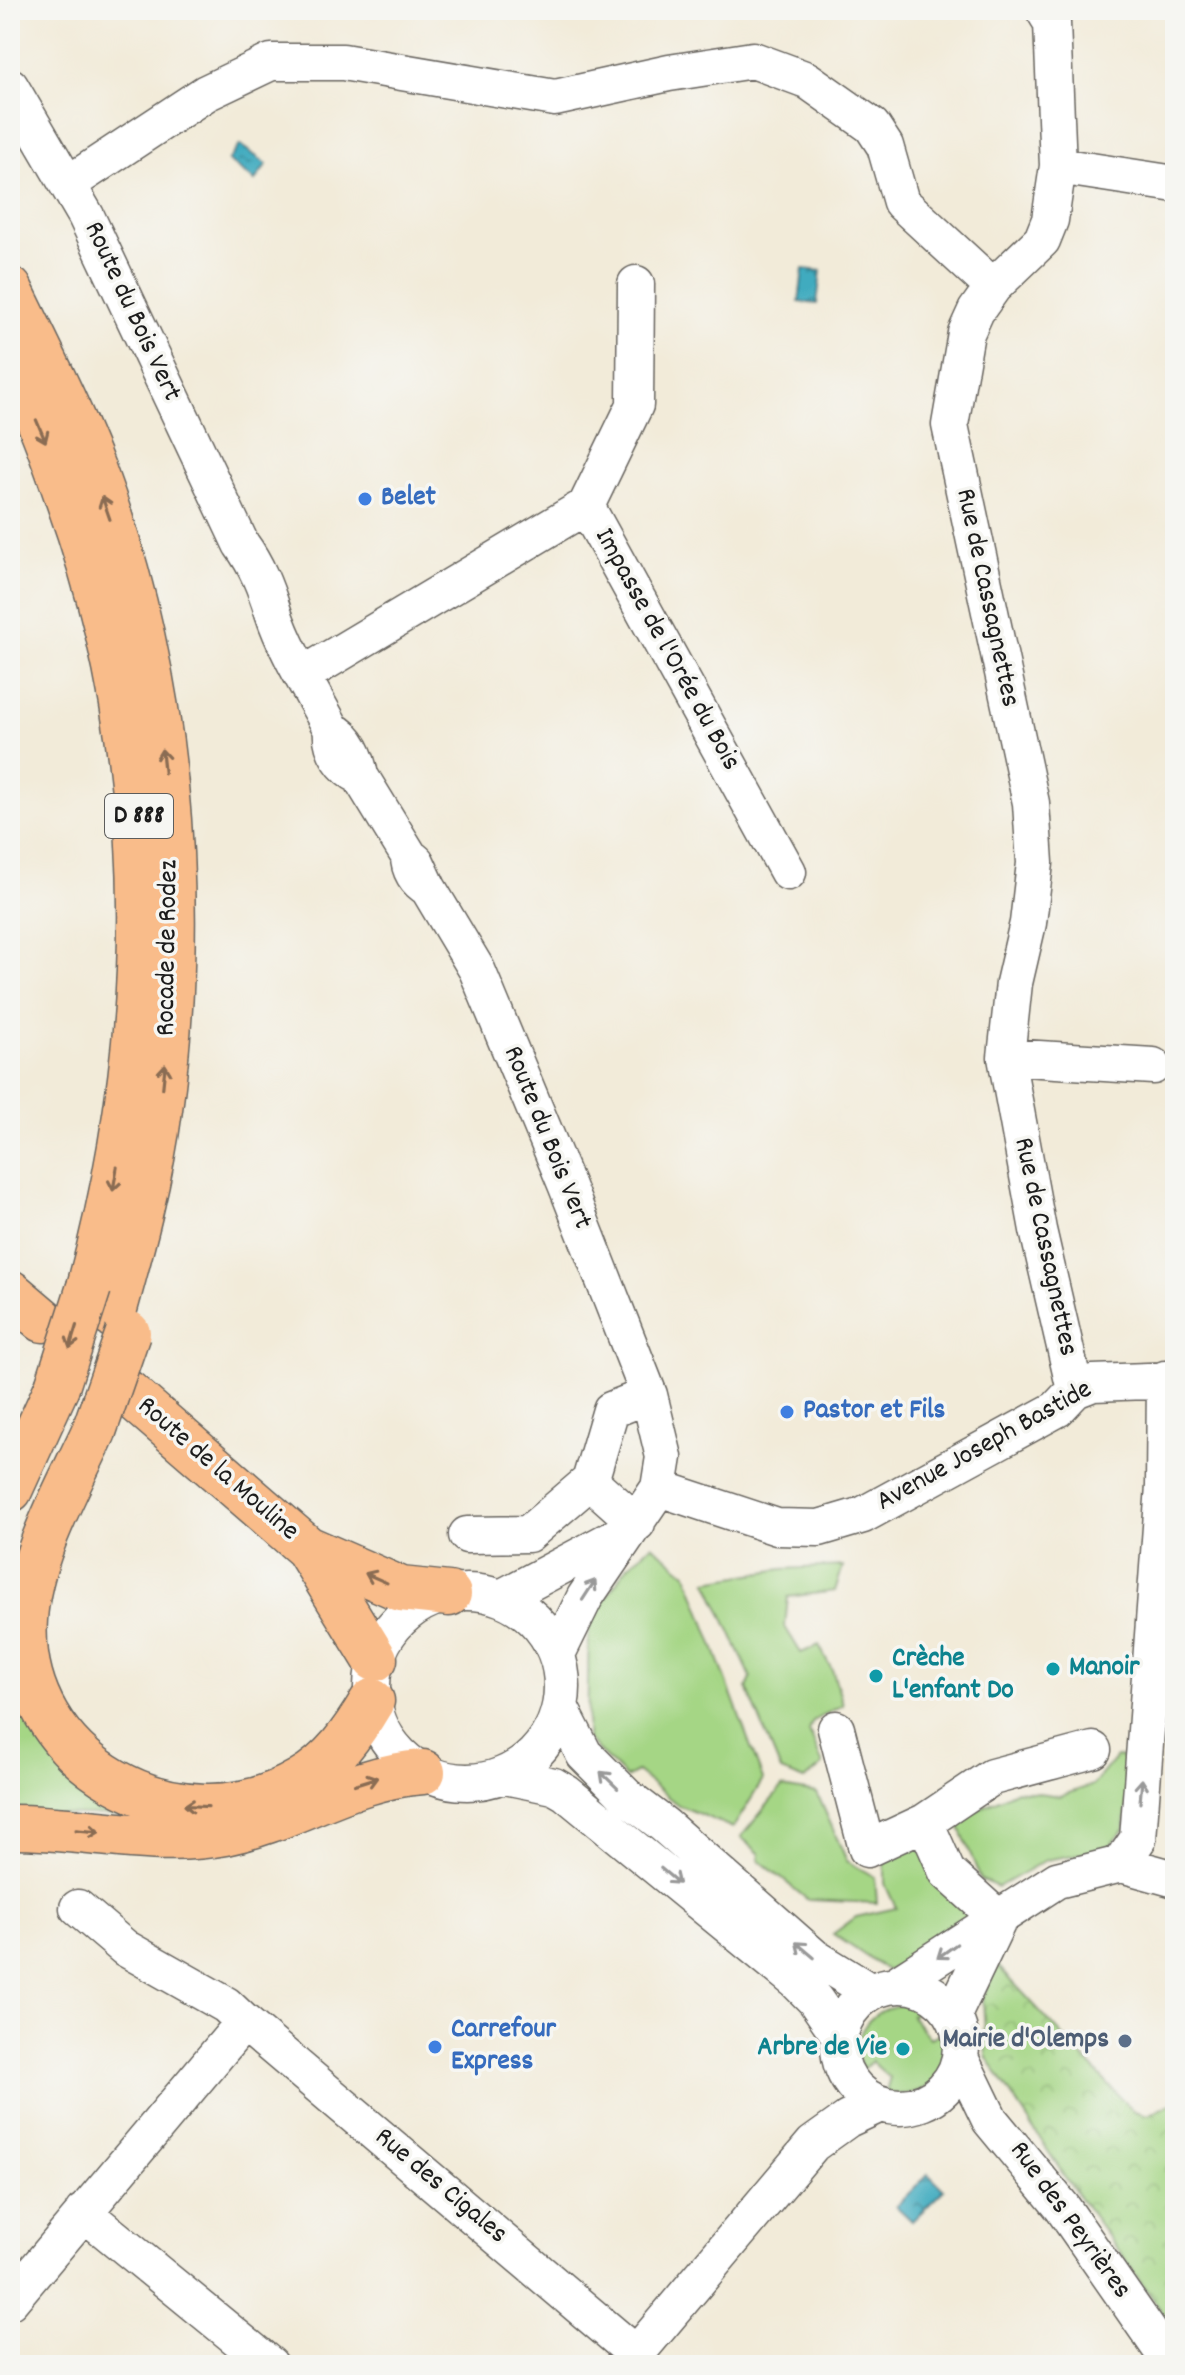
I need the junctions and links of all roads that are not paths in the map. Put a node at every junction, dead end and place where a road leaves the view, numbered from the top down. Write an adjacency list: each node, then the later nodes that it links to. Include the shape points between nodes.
1 (1044, 10): 3 (street, Rue de Cassagnettes, via 1052,23)
2 (10, 86): 4 (street, Route du Bois Vert)
3 (1058, 166): 5 (street); 7 (street, Rue de Cassagnettes, via 1042,240)
4 (68, 184): 7 (street, via 206,93 271,62 343,62 555,98 753,60 807,80 872,126 885,146 901,202); 12 (street, Route du Bois Vert, via 241,544 244,563)
5 (1175, 184)
6 (636, 284): 11 (street, via 635,405)
7 (993, 287): 14 (street, Rue de Cassagnettes, via 966,333 950,425 1031,803 1035,863)
8 (10, 289): 18 (main road, Rocade de Rodez / D 888, one-way to 8, via 142,1209 160,1110 173,992 171,839 157,703 116,537 93,469)
9 (10, 360): 16 (main road, Rocade de Rodez / D 888, one-way to 16, via 93,568 114,651 136,782 142,865 140,996)
10 (10, 439): 16 (main road, via 57,535 95,641 115,728 124,824 127,932 121,1044)
11 (586, 506): 12 (street, Impasse de l'Orée du Bois); 13 (street, Impasse de l'Orée du Bois)
12 (303, 675): 23 (street, Route du Bois Vert, via 332,730 331,742 348,770 360,776 409,856 409,867 428,888 477,970)
13 (788, 872)
14 (1006, 1057): 15 (street); 21 (street, Rue de Cassagnettes)
15 (1153, 1066)
16 (126, 1117): 18 (main road, Rocade de Rodez / D 888, one-way to 18, via 114,1188)
17 (10, 1292): 19 (main road)
18 (110, 1312): 24 (main road, Rocade de Rodez, bridge); 24 (main road, bridge)
19 (43, 1320)
20 (1170, 1380): 21 (street, Avenue Joseph Bastide, via 1093,1383); 34 (street)
21 (1075, 1390): 26 (street, Avenue Joseph Bastide, via 1057,1409 863,1515 819,1528 777,1527)
22 (127, 1392): 30 (main road, Route de la Mouline)
23 (649, 1395): 25 (street, via 611,1410); 26 (street, Route du Bois Vert, via 664,1457)
24 (76, 1409): 27 (main road, Rocade de Rodez); 31 (main road, Rocade de Rodez, via 62,1455); 37 (main road, one-way to 24, via 342,1746 318,1768 283,1790 240,1803 194,1806 155,1799 117,1784 78,1756 52,1725 38,1697 25,1620)
25 (590, 1481): 28 (street); 29 (street, via 528,1534)
26 (659, 1488): 28 (street)
27 (10, 1490)
28 (633, 1526): 33 (street); 35 (street, one-way to 28, via 575,1612)
29 (467, 1535)
30 (307, 1548): 32 (main road, Route de la Mouline, one-way to 30, via 401,1589); 36 (main road, Route de la Mouline)
31 (10, 1560)
32 (449, 1594): 33 (street); 36 (street, via 421,1603 402,1617)
33 (503, 1597): 35 (street, via 531,1616)
34 (1165, 1625): 45 (street, one-way to 34, via 1138,1839)
35 (557, 1654): 38 (street, via 563,1681)
36 (375, 1659): 37 (street)
37 (372, 1701): 41 (street, via 389,1740)
38 (561, 1709): 42 (street, via 548,1741); 49 (street, one-way to 38, via 814,1957 618,1789 584,1754)
39 (836, 1729): 43 (street, via 867,1849)
40 (1093, 1750): 43 (street, via 992,1777)
41 (423, 1772): 42 (street, via 460,1783); 44 (main road, one-way to 41, via 220,1834 363,1782)
42 (505, 1776): 52 (street, one-way to 52, via 554,1786 604,1822 796,1981)
43 (925, 1822): 48 (street, via 947,1872)
44 (10, 1827)
45 (1121, 1864): 46 (street); 48 (street, via 1037,1889)
46 (1175, 1879)
47 (78, 1908): 51 (street, Rue des Cigales, via 125,1948 226,2005)
48 (999, 1919): 49 (street, one-way to 49); 50 (street)
49 (883, 1988): 50 (street, via 929,1991); 52 (street, via 851,2011)
50 (953, 2015): 53 (street, via 962,2044)
51 (244, 2022): 59 (street); 61 (street, Rue des Cigales)
52 (840, 2036): 54 (street)
53 (960, 2058): 55 (street, via 953,2077); 57 (street, Rue des Peyrières)
54 (845, 2073): 56 (street); 58 (street)
55 (925, 2101): 56 (street); 57 (street)
56 (880, 2104): 58 (street)
57 (990, 2120): 63 (street, Rue des Peyrières, via 1062,2207)
58 (813, 2144): 61 (street)
59 (83, 2212): 60 (street); 62 (street)
60 (10, 2301)
61 (631, 2359)
62 (270, 2365)
63 (1172, 2365)

